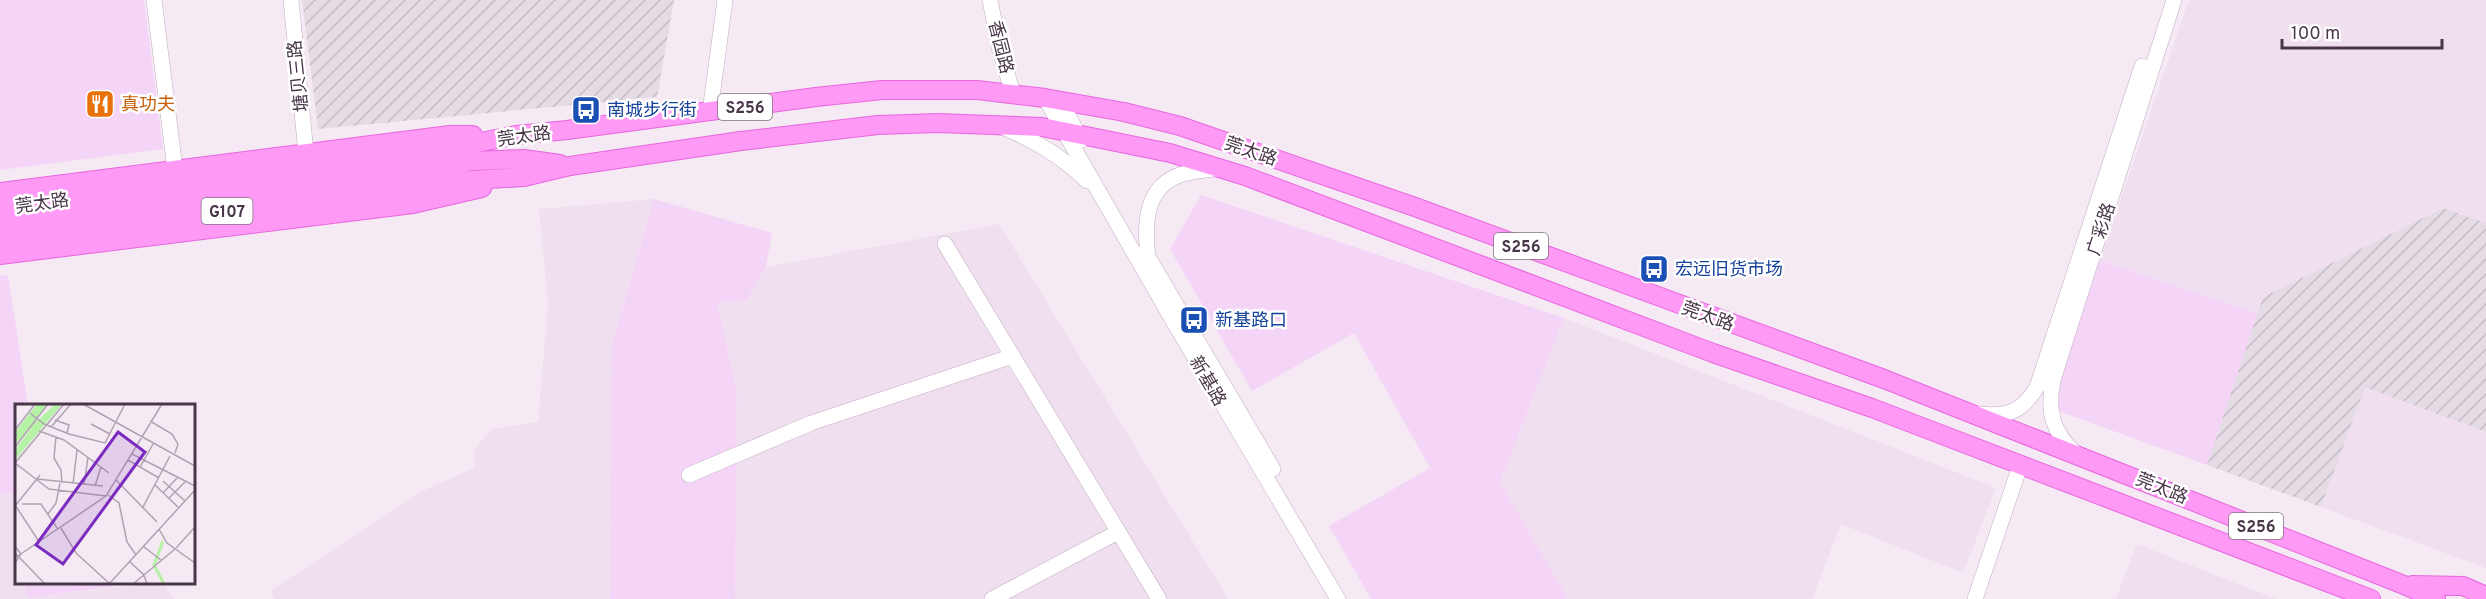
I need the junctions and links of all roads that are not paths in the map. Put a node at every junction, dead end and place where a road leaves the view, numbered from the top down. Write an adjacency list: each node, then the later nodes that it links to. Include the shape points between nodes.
1 (153, 0): 18 (street)
2 (291, 0): 14 (street, 塘贝三路)
3 (725, 0): 9 (street)
4 (990, 0): 7 (street, 香园路)
5 (2163, 0): 30 (street, 广彩路, via 2037,387 2025,403 2009,414)
6 (2174, 0): 31 (street, 广彩路, via 2053,380 2049,400 2052,417 2058,434)
7 (1013, 93): 8 (main road, 莞太路 / S256); 9 (main road, 莞太路 / S256, via 882,90)
8 (1053, 99): 12 (street, 新基路); 30 (main road, 莞太路 / S256, via 1180,126 1415,207)
9 (710, 112): 11 (main road, 莞太路 / S256)
10 (998, 125): 12 (main road, 莞太路 / S256); 16 (main road, 莞太路 / S256, via 878,125); 22 (street, via 1067,162)
11 (567, 130): 13 (main road, 莞太路 / S256); 15 (main road)
12 (1071, 133): 17 (main road, 莞太路 / S256, via 1170,153); 22 (street, 新基路); 28 (street, 新基路)
13 (516, 135): 14 (main road, via 450,135); 23 (main road, 莞太路 / S256, via 447,149)
14 (306, 153): 18 (main road)
15 (473, 161): 16 (main road, via 524,159); 24 (main road)
16 (570, 166): 19 (main road, 莞太路 / S256)
17 (1220, 168): 28 (street, via 1184,174 1167,181 1155,193 1146,220); 32 (main road, 莞太路 / S256)
18 (175, 169): 21 (main road)
19 (524, 177): 20 (main road, 莞太路 / S256); 27 (main road, via 413,204)
20 (455, 181): 25 (main road, 莞太路 / G107)
21 (0, 192)
22 (1101, 196): 39 (street, 新基路)
23 (0, 208)
24 (0, 224)
25 (0, 241)
26 (945, 244): 29 (street)
27 (0, 255)
28 (1148, 257): 40 (street, 新基路)
29 (1013, 356): 33 (street, via 811,423); 34 (street)
30 (1975, 414): 31 (main road, 莞太路 / S256)
31 (2076, 454): 35 (main road, 莞太路 / S256)
32 (2020, 466): 41 (street); 42 (main road, 莞太路 / S256)
33 (689, 474)
34 (1118, 532): 37 (street); 38 (street)
35 (2404, 585): 36 (main road, via 2463,586); 43 (main road, 莞太路 / S256)
36 (2486, 596)
37 (992, 599)
38 (1159, 599)
39 (1338, 599)
40 (1349, 599)
41 (1975, 599)
42 (2371, 599)
43 (2436, 599)

